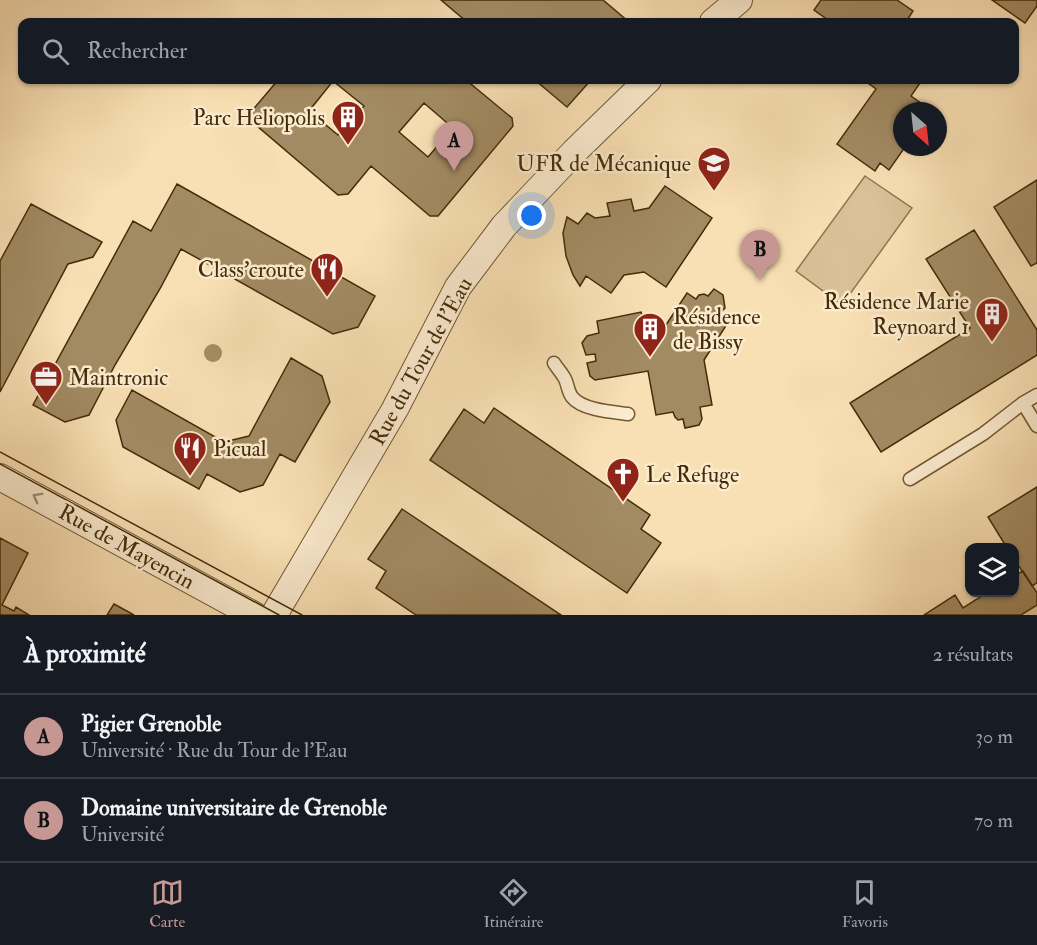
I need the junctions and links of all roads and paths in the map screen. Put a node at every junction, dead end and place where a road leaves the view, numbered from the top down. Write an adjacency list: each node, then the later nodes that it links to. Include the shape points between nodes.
1 (739, 0): 2 (street)
2 (718, 18)
3 (644, 84): 12 (street, Rue du Tour de l'Eau, via 504,226 458,287 395,409)
4 (554, 363): 7 (lane, via 577,402)
5 (1037, 395): 6 (lane)
6 (1023, 403): 8 (lane); 10 (lane, via 983,434)
7 (628, 414)
8 (1037, 426)
9 (0, 477): 11 (street, Rue de Mayencin, one-way to 9)
10 (910, 479)
11 (254, 615)
12 (274, 615)

